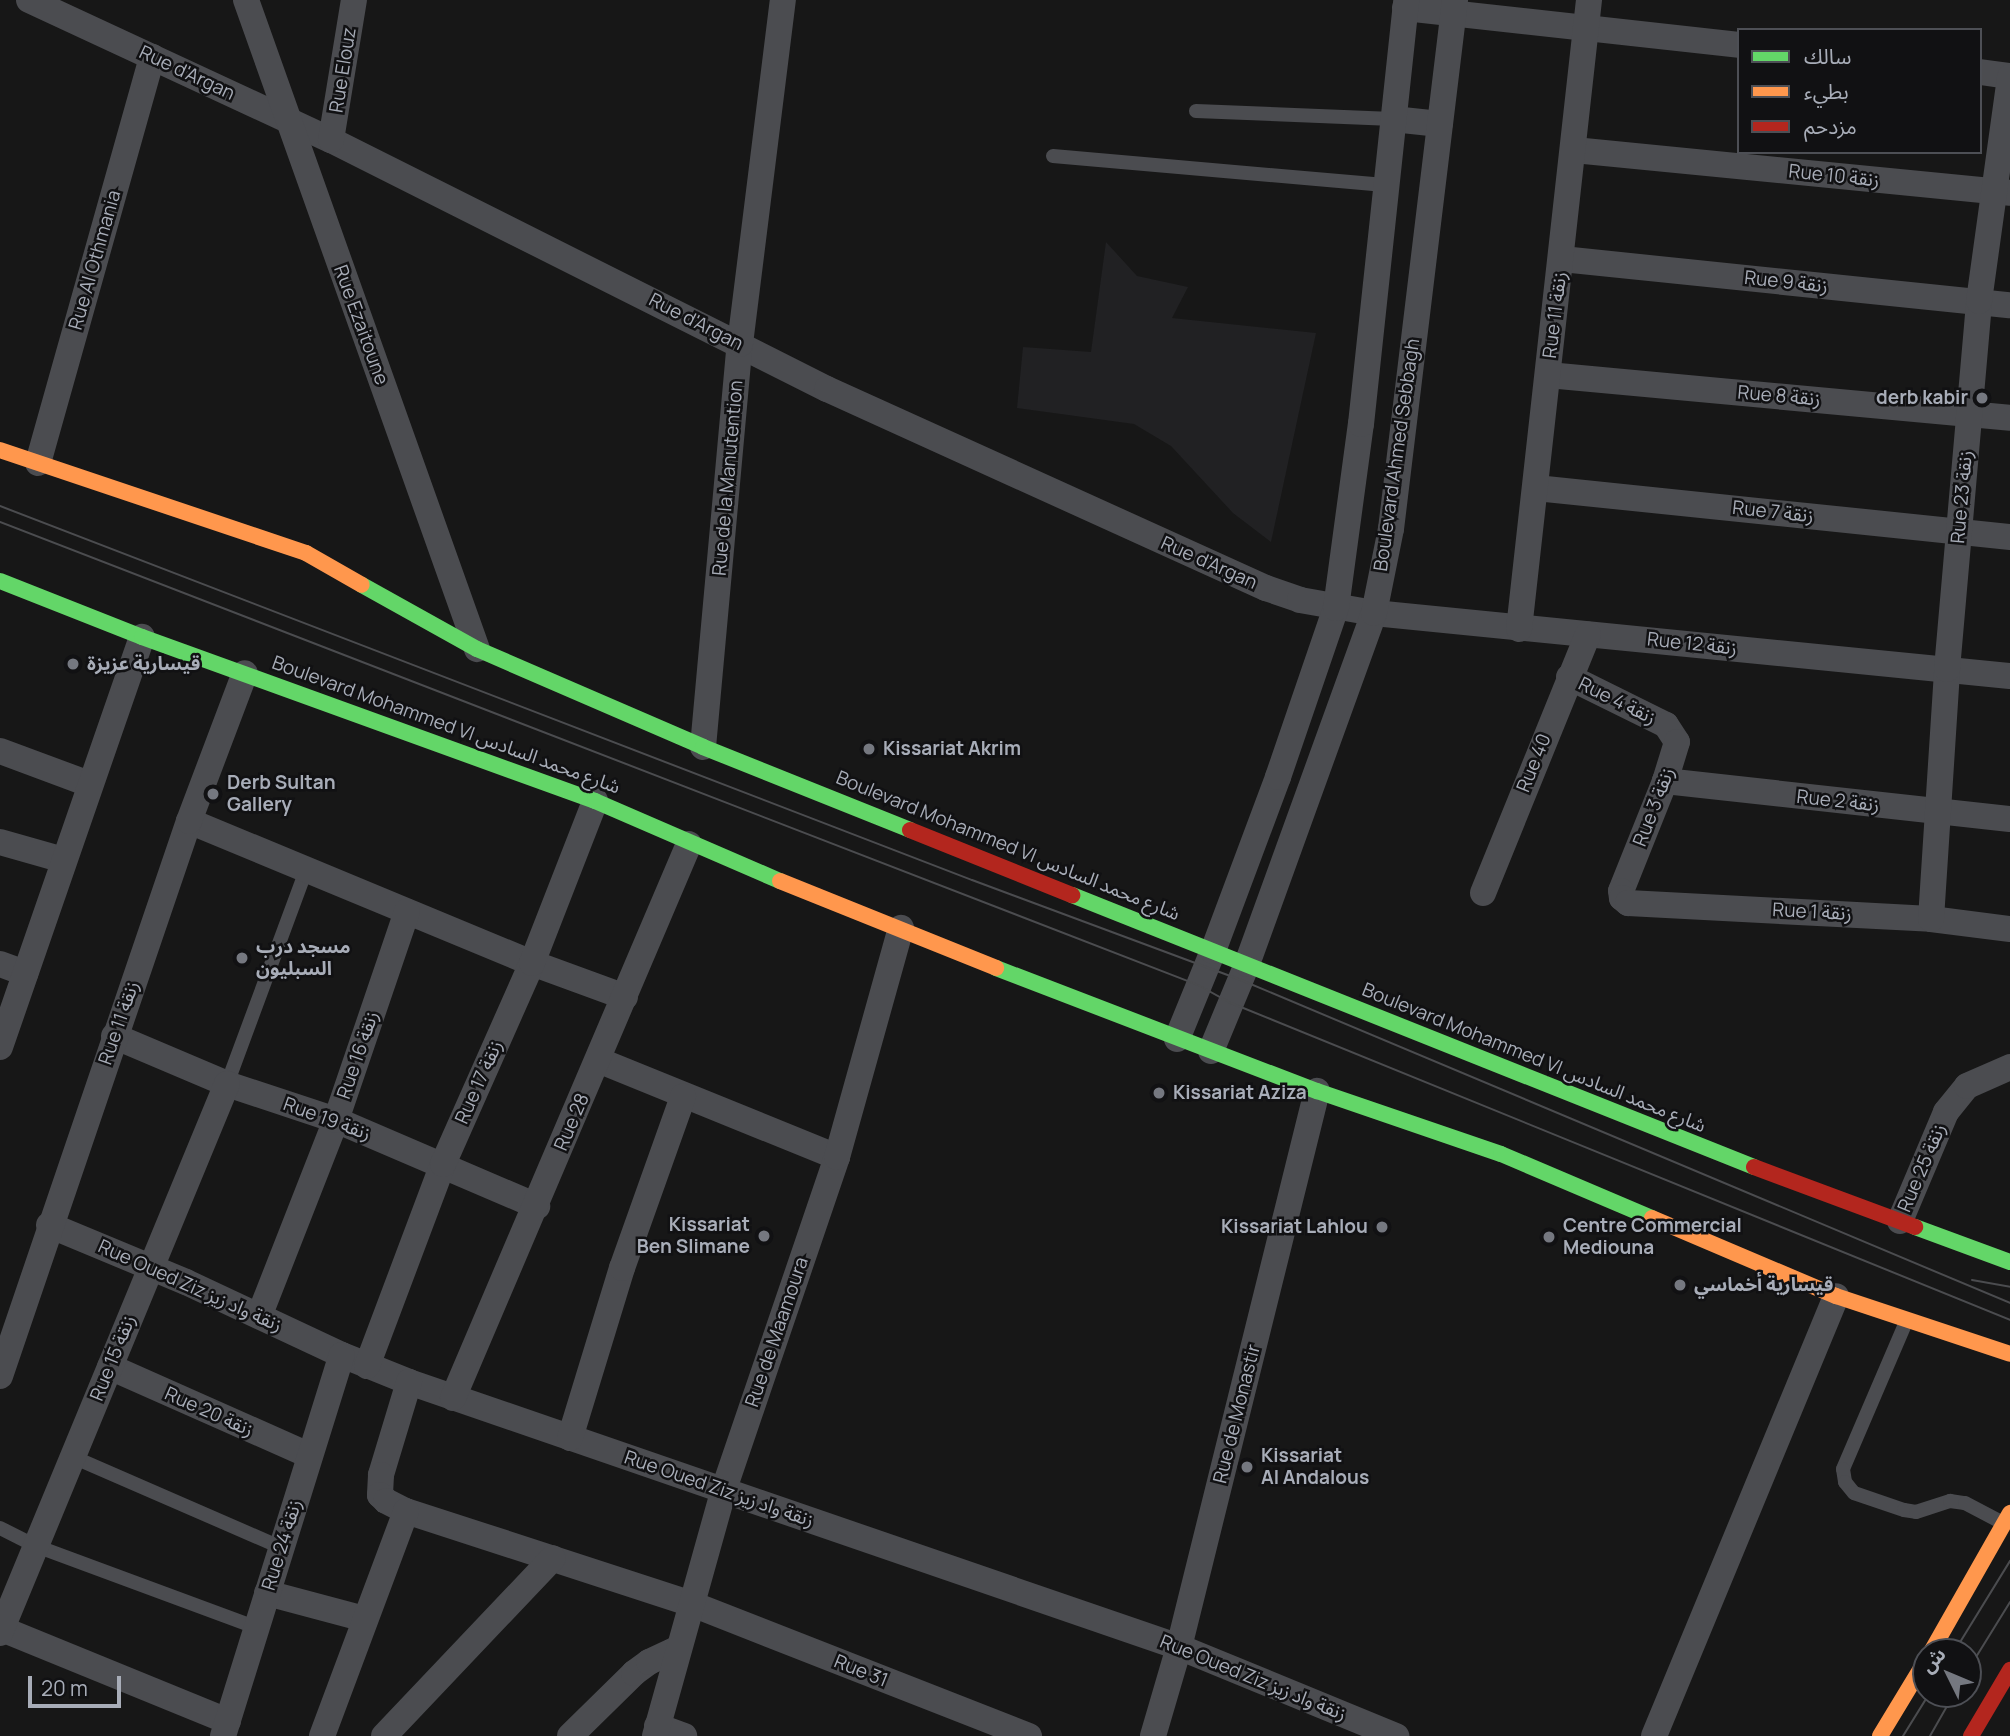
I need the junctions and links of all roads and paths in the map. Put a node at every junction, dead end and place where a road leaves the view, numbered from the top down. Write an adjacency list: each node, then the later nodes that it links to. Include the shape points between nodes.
1 (30, 0): 10 (street, Rue d'Argan)
2 (246, 0): 15 (street, Rue Ezaitoune)
3 (354, 0): 17 (street, Rue Elouz)
4 (783, 0): 25 (street, Rue de la Manutention)
5 (1589, 0): 8 (street, Rue 11 زنقة)
6 (1406, 4): 7 (street); 14 (street, Boulevard Ahmed Sebbagh)
7 (1455, 7): 8 (street); 16 (street, Boulevard Ahmed Sebbagh)
8 (1586, 28): 9 (street); 18 (street, Rue 11 زنقة)
9 (1737, 45)
10 (152, 57): 15 (street, Rue d'Argan); 30 (street, Rue Al Othmania)
11 (1982, 72): 12 (street)
12 (2010, 76): 21 (street, Rue 23 زنقة)
13 (1196, 111): 14 (lane)
14 (1393, 119): 16 (street); 20 (street, Boulevard Ahmed Sebbagh)
15 (288, 120): 17 (street, Rue d'Argan); 40 (street, Rue Ezaitoune)
16 (1440, 124): 36 (street, Boulevard Ahmed Sebbagh, via 1391,530)
17 (331, 140): 25 (street, Rue d'Argan)
18 (1574, 150): 21 (street, Rue 10 زنقة); 22 (street, Rue 11 زنقة)
19 (1053, 156): 20 (lane)
20 (1385, 185): 35 (street, Boulevard Ahmed Sebbagh, via 1362,424)
21 (2002, 192): 23 (street, Rue 23 زنقة)
22 (1562, 259): 23 (street, Rue 9 زنقة); 26 (street, Rue 11 زنقة)
23 (1979, 302): 24 (street, Rue 9 زنقة); 27 (street, Rue 23 زنقة)
24 (2010, 305)
25 (740, 344): 35 (street, Rue d'Argan, via 827,389 1266,589); 46 (street, Rue de la Manutention)
26 (1548, 375): 27 (street, Rue 8 زنقة); 31 (street, Rue 11 زنقة)
27 (1969, 413): 28 (street, Rue 8 زنقة); 32 (street, Rue 23 زنقة)
28 (2010, 418)
29 (0, 450): 30 (main road, Boulevard Mohammed VI شارع محمد السادس)
30 (38, 463): 40 (main road, Boulevard Mohammed VI شارع محمد السادس, via 306,553)
31 (1536, 488): 32 (street, Rue 7 زنقة); 37 (street, Rue 11 زنقة)
32 (1959, 531): 33 (street, Rue 7 زنقة); 41 (street, Rue 23 زنقة)
33 (2010, 537)
34 (0, 581): 39 (main road, Boulevard Mohammed VI شارع محمد السادس)
35 (1336, 608): 36 (street, Rue d'Argan); 48 (street, Boulevard Ahmed Sebbagh)
36 (1374, 613): 37 (street, Rue 12 زنقة); 51 (street, Boulevard Ahmed Sebbagh)
37 (1519, 629): 38 (street, Rue 12 زنقة)
38 (1588, 634): 41 (street, Rue 12 زنقة); 44 (street, Rue 40)
39 (142, 637): 42 (main road, Boulevard Mohammed VI شارع محمد السادس); 50 (street)
40 (477, 649): 46 (main road, Boulevard Mohammed VI شارع محمد السادس)
41 (1947, 669): 43 (street, Rue 12 زنقة); 53 (street, Rue 23 زنقة)
42 (245, 673): 52 (main road, Boulevard Mohammed VI شارع محمد السادس); 55 (street, Rue 11 زنقة)
43 (2010, 676)
44 (1569, 677): 45 (street, Rue 4 زنقة); 61 (street, Rue 40)
45 (1666, 724): 49 (street, Rue 3 زنقة, via 1677,742)
46 (703, 747): 66 (main road, Boulevard Mohammed VI شارع محمد السادس)
47 (0, 751): 50 (street)
48 (1278, 777): 51 (street); 66 (street, Boulevard Ahmed Sebbagh)
49 (1665, 781): 53 (street, Rue 2 زنقة); 60 (street, Rue 3 زنقة)
50 (89, 784): 58 (street)
51 (1311, 789): 69 (street, Boulevard Ahmed Sebbagh)
52 (595, 800): 57 (main road, Boulevard Mohammed VI شارع محمد السادس); 67 (street, Rue 17 زنقة)
53 (1936, 812): 54 (street, Rue 2 زنقة); 63 (street, Rue 23 زنقة)
54 (2010, 819)
55 (189, 821): 59 (street); 72 (street, Rue 11 زنقة)
56 (0, 842): 58 (street)
57 (689, 844): 64 (main road, Boulevard Mohammed VI شارع محمد السادس); 71 (street, Rue 28)
58 (63, 860): 70 (street)
59 (306, 870): 62 (street); 78 (lane)
60 (1621, 891): 63 (street, Rue 1 زنقة, via 1628,903)
61 (1483, 893)
62 (407, 912): 67 (street); 81 (street, Rue 16 زنقة)
63 (1931, 919): 65 (street, Rue 1 زنقة)
64 (901, 928): 73 (main road, Boulevard Mohammed VI شارع محمد السادس); 82 (street, Rue de Maamoura)
65 (2010, 929)
66 (1213, 951): 69 (main road, Boulevard Mohammed VI شارع محمد السادس); 73 (street, Boulevard Ahmed Sebbagh)
67 (532, 963): 71 (street); 83 (street, Rue 17 زنقة)
68 (0, 964): 70 (street)
69 (1247, 964): 75 (street, Boulevard Ahmed Sebbagh); 85 (main road, Boulevard Mohammed VI شارع محمد السادس, via 1661,1132)
70 (25, 973): 74 (street)
71 (625, 997): 76 (street, Rue 28)
72 (114, 1036): 78 (street, Rue 19 زنقة); 86 (street, Rue 11 زنقة)
73 (1177, 1039): 75 (main road, Boulevard Mohammed VI شارع محمد السادس)
74 (0, 1047)
75 (1212, 1051): 79 (main road, Boulevard Mohammed VI شارع محمد السادس)
76 (598, 1060): 80 (street); 84 (street, Rue 28)
77 (2010, 1067): 85 (street, Rue 25 زنقة, via 1967,1086 1946,1112)
78 (228, 1084): 81 (street, Rue 19 زنقة); 88 (street, Rue 15 زنقة)
79 (1317, 1091): 89 (main road, Boulevard Mohammed VI شارع محمد السادس, via 1501,1154); 115 (street, Rue de Monastir)
80 (683, 1097): 82 (street); 99 (street, via 622,1268)
81 (336, 1120): 83 (street, Rue 19 زنقة); 90 (street, Rue 16 زنقة)
82 (836, 1157): 102 (street, Rue de Maamoura)
83 (443, 1164): 84 (street, Rue 19 زنقة); 94 (street, Rue 17 زنقة)
84 (537, 1206): 98 (street, Rue 28)
85 (1900, 1221): 87 (main road, Boulevard Mohammed VI شارع محمد السادس)
86 (49, 1225): 88 (street, Rue Oued Ziz زنقة واد زيز); 96 (street, Rue 11 زنقة)
87 (2010, 1262)
88 (150, 1267): 90 (street, Rue Oued Ziz زنقة واد زيز); 95 (street, Rue 15 زنقة)
89 (1836, 1296): 91 (main road, Boulevard Mohammed VI شارع محمد السادس); 128 (street)
90 (260, 1314): 93 (street, Rue Oued Ziz زنقة واد زيز)
91 (1906, 1322): 92 (main road, Boulevard Mohammed VI شارع محمد السادس); 104 (lane, via 1843,1469 1845,1482 1854,1493 1904,1510 1916,1512 1950,1501)
92 (2010, 1354)
93 (342, 1355): 94 (street, Rue Oued Ziz زنقة واد زيز); 100 (street, Rue 24 زنقة)
94 (367, 1366): 97 (street, Rue Oued Ziz زنقة واد زيز)
95 (110, 1367): 100 (street, Rue 20 زنقة); 101 (street, Rue 15 زنقة)
96 (0, 1376)
97 (409, 1382): 98 (street, Rue Oued Ziz زنقة واد زيز); 103 (street, Rue 31, via 381,1475 380,1495)
98 (453, 1398): 99 (street, Rue Oued Ziz زنقة واد زيز)
99 (570, 1438): 102 (street, Rue Oued Ziz زنقة واد زيز)
100 (309, 1455): 107 (street, Rue 24 زنقة)
101 (73, 1457): 106 (street, Rue 15 زنقة); 107 (lane)
102 (724, 1489): 110 (street, Rue de Maamoura); 115 (street, Rue Oued Ziz زنقة واد زيز)
103 (406, 1511): 108 (street, Rue 31); 111 (street)
104 (2007, 1518): 114 (main road)
105 (0, 1528): 106 (lane)
106 (36, 1546): 112 (lane); 113 (street, Rue 15 زنقة)
107 (280, 1547): 109 (street, Rue 24 زنقة)
108 (553, 1558): 110 (street, Rue 31); 122 (street)
109 (267, 1593): 111 (street); 112 (street, Rue 24 زنقة)
110 (692, 1604): 116 (street, Rue de Maamoura); 125 (street, Rue 31)
111 (365, 1619): 121 (street)
112 (258, 1628): 119 (street, Rue 24 زنقة)
113 (1, 1631): 119 (street)
114 (1939, 1638)
115 (1179, 1647): 126 (street, Rue de Monastir); 127 (street, Rue Oued Ziz زنقة واد زيز)
116 (678, 1648): 120 (street, Rue de Maamoura); 123 (street, via 634,1673)
117 (2010, 1670): 130 (main road)
118 (1912, 1683): 129 (main road)
119 (225, 1729)
120 (656, 1731): 124 (street)
121 (322, 1736)
122 (384, 1736)
123 (570, 1736)
124 (684, 1736)
125 (1029, 1736)
126 (1153, 1736)
127 (1396, 1736)
128 (1654, 1736)
129 (1880, 1736)
130 (1971, 1736)

